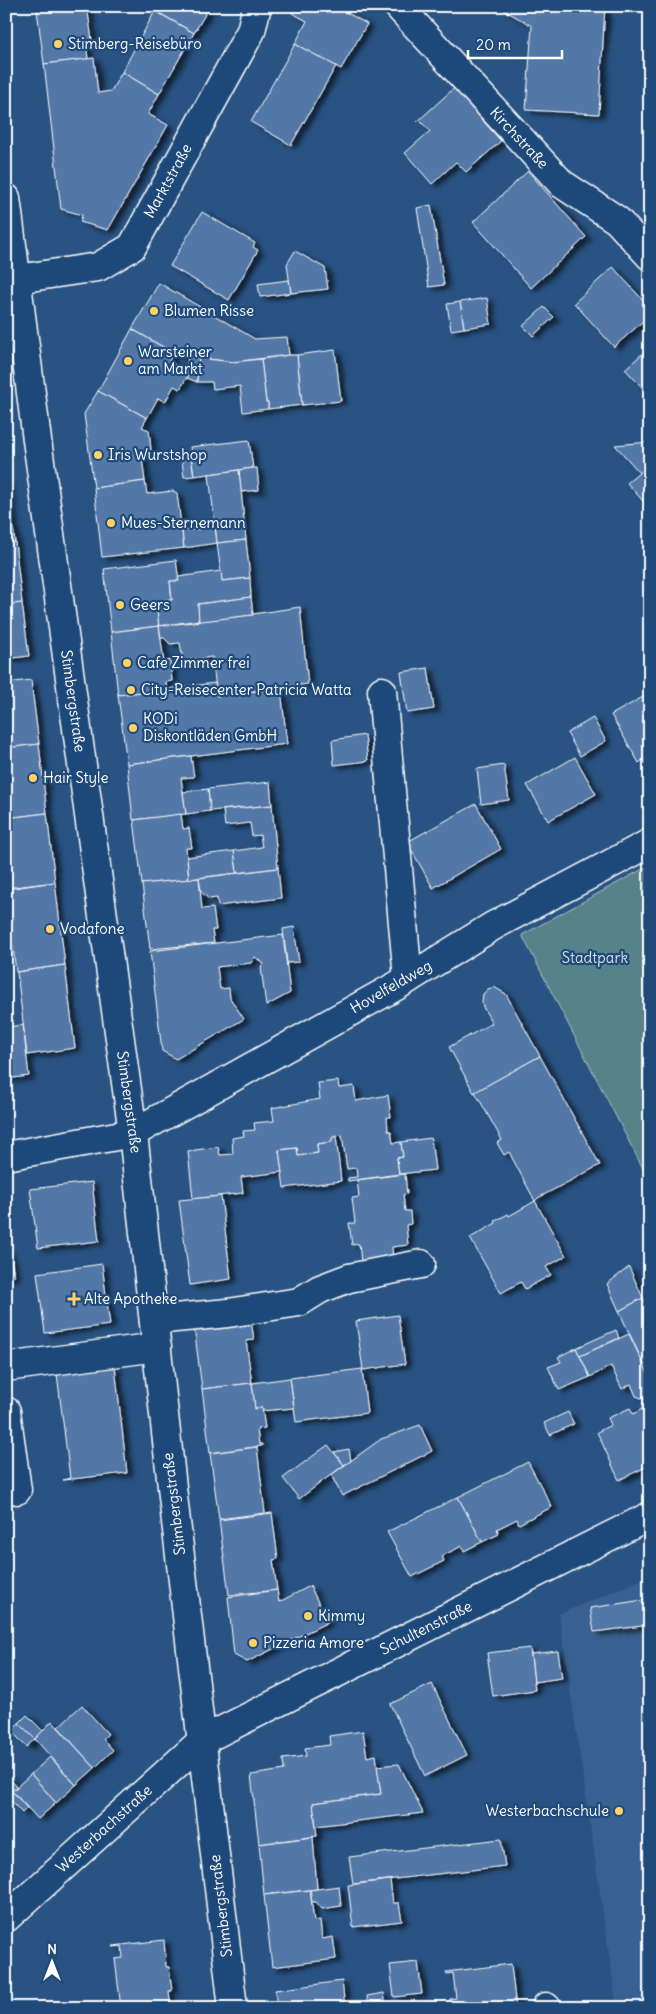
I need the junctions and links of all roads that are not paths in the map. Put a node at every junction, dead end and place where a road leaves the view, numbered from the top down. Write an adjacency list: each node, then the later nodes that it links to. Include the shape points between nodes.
1 (257, 6): 5 (street, Marktstraße, via 251,30 132,247 98,267)
2 (398, 6): 4 (street, Kirchstraße, via 562,184 617,220)
3 (6, 198): 5 (street, Stimbergstraße)
4 (650, 256)
5 (17, 279): 9 (street, Stimbergstraße)
6 (382, 691): 8 (street)
7 (650, 843): 8 (street, Hovelfeldweg, via 493,926)
8 (408, 979): 9 (street, Hovelfeldweg)
9 (133, 1133): 10 (street, Hovelfeldweg); 12 (street, Stimbergstraße)
10 (6, 1156)
11 (421, 1264): 12 (street, via 349,1278 320,1289 299,1302)
12 (154, 1320): 13 (street, Stimbergstraße)
13 (157, 1347): 14 (street); 18 (street, Stimbergstraße)
14 (6, 1367)
15 (6, 1411): 16 (street)
16 (17, 1490)
17 (650, 1516): 18 (street, Schultenstraße)
18 (203, 1740): 19 (street, Westerbachstraße); 20 (street, Stimbergstraße)
19 (6, 1918)
20 (233, 2008)

